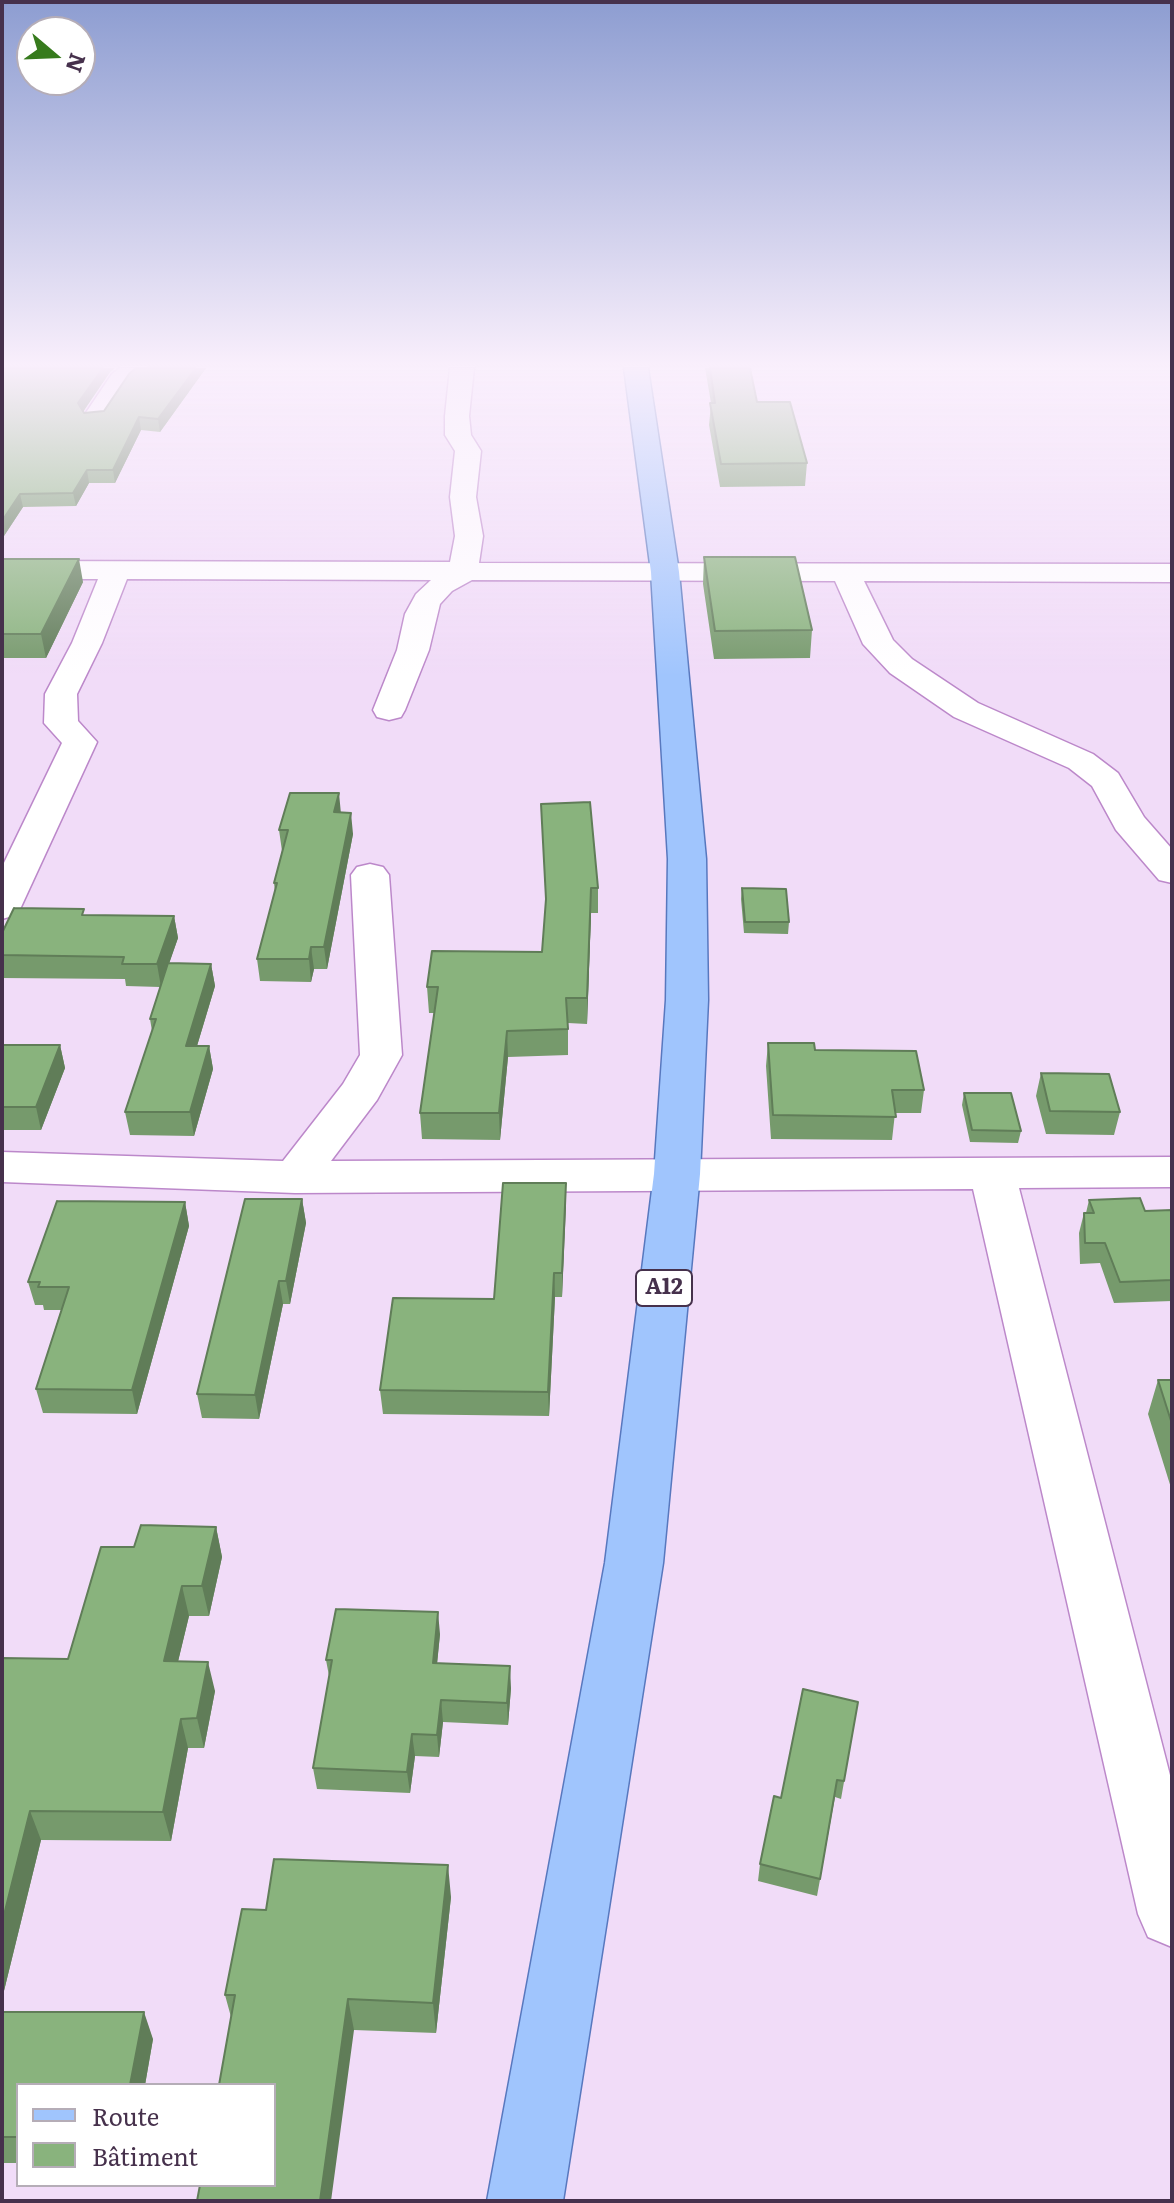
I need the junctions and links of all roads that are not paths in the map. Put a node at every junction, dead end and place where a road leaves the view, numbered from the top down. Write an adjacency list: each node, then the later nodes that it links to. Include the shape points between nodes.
1 (466, 471): 6 (street, via 463,497 469,536)
2 (651, 471): 5 (main road, A12)
3 (2, 570): 4 (street)
4 (116, 571): 6 (street); 12 (street, via 61,694 61,723 80,742)
5 (665, 572): 6 (street); 8 (street); 16 (main road, A12, via 687,859 687,1000)
6 (463, 573): 9 (street, via 427,600)
7 (1172, 573): 8 (street)
8 (846, 574): 10 (street, via 879,644 901,666 966,710 1081,761 1106,780 1129,822)
9 (389, 710)
10 (1172, 872)
11 (370, 875): 17 (street, via 381,1055 362,1090)
12 (4, 896)
13 (2, 1167): 17 (street)
14 (992, 1172): 15 (street); 16 (street); 18 (street)
15 (1172, 1172)
16 (677, 1174): 17 (street); 19 (main road, A12, via 634,1563)
17 (295, 1177)
18 (1172, 1914)
19 (525, 2201)

